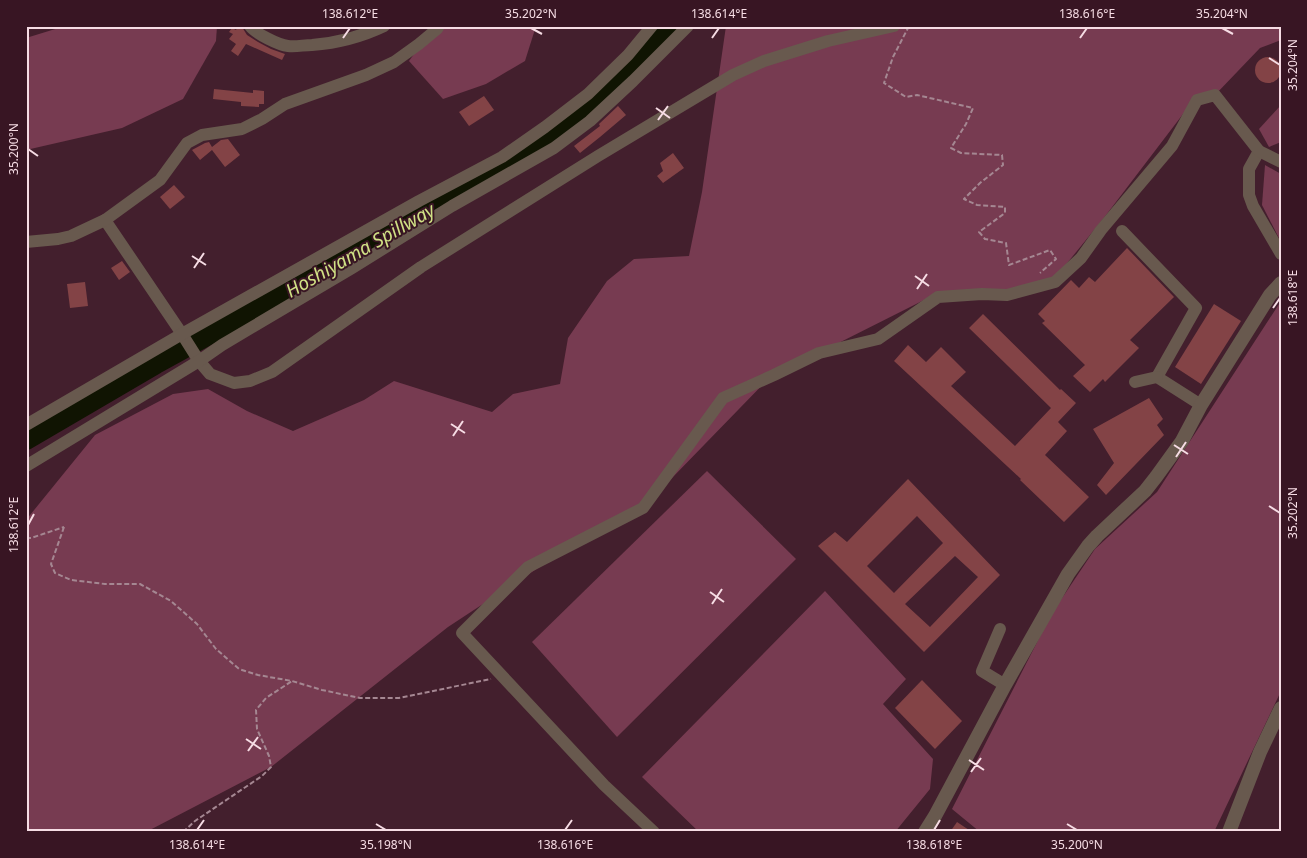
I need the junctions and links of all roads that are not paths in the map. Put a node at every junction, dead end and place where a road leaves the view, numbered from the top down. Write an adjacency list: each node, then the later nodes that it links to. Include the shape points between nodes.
1 (250, 26): 2 (street, via 265,37 287,46 334,43)
2 (384, 26)
3 (439, 26): 9 (street, via 394,62 366,76 285,104 242,129 202,135 187,143 160,180)
4 (652, 26): 14 (street, via 588,94 502,157)
5 (688, 26): 15 (street, via 590,121 554,148 452,206)
6 (894, 26): 15 (street, via 828,40 733,75 421,267 272,372 234,384 210,374)
7 (1258, 151): 8 (street); 12 (street, via 1249,169 1249,195); 24 (street, via 1214,95 1197,100 1172,146 1081,258 1055,282 1007,295 938,297 878,339 819,353 723,398 643,508 528,566 462,633 604,785)
8 (1281, 162)
9 (105, 220): 11 (street, via 71,236); 14 (street)
10 (1122, 231): 16 (street, via 1196,308)
11 (26, 242)
12 (1281, 254)
13 (1281, 283): 18 (street, via 1270,295)
14 (182, 334): 15 (street); 19 (street)
15 (199, 361): 20 (street)
16 (1157, 377): 17 (street); 18 (street)
17 (1134, 382)
18 (1201, 405): 22 (street, via 1182,440 1145,491 1097,536 1068,574)
19 (26, 425)
20 (26, 466)
21 (1000, 629): 22 (street, via 982,671)
22 (1005, 685): 25 (street)
23 (1281, 708): 26 (street)
24 (654, 832)
25 (925, 832)
26 (1229, 832)

